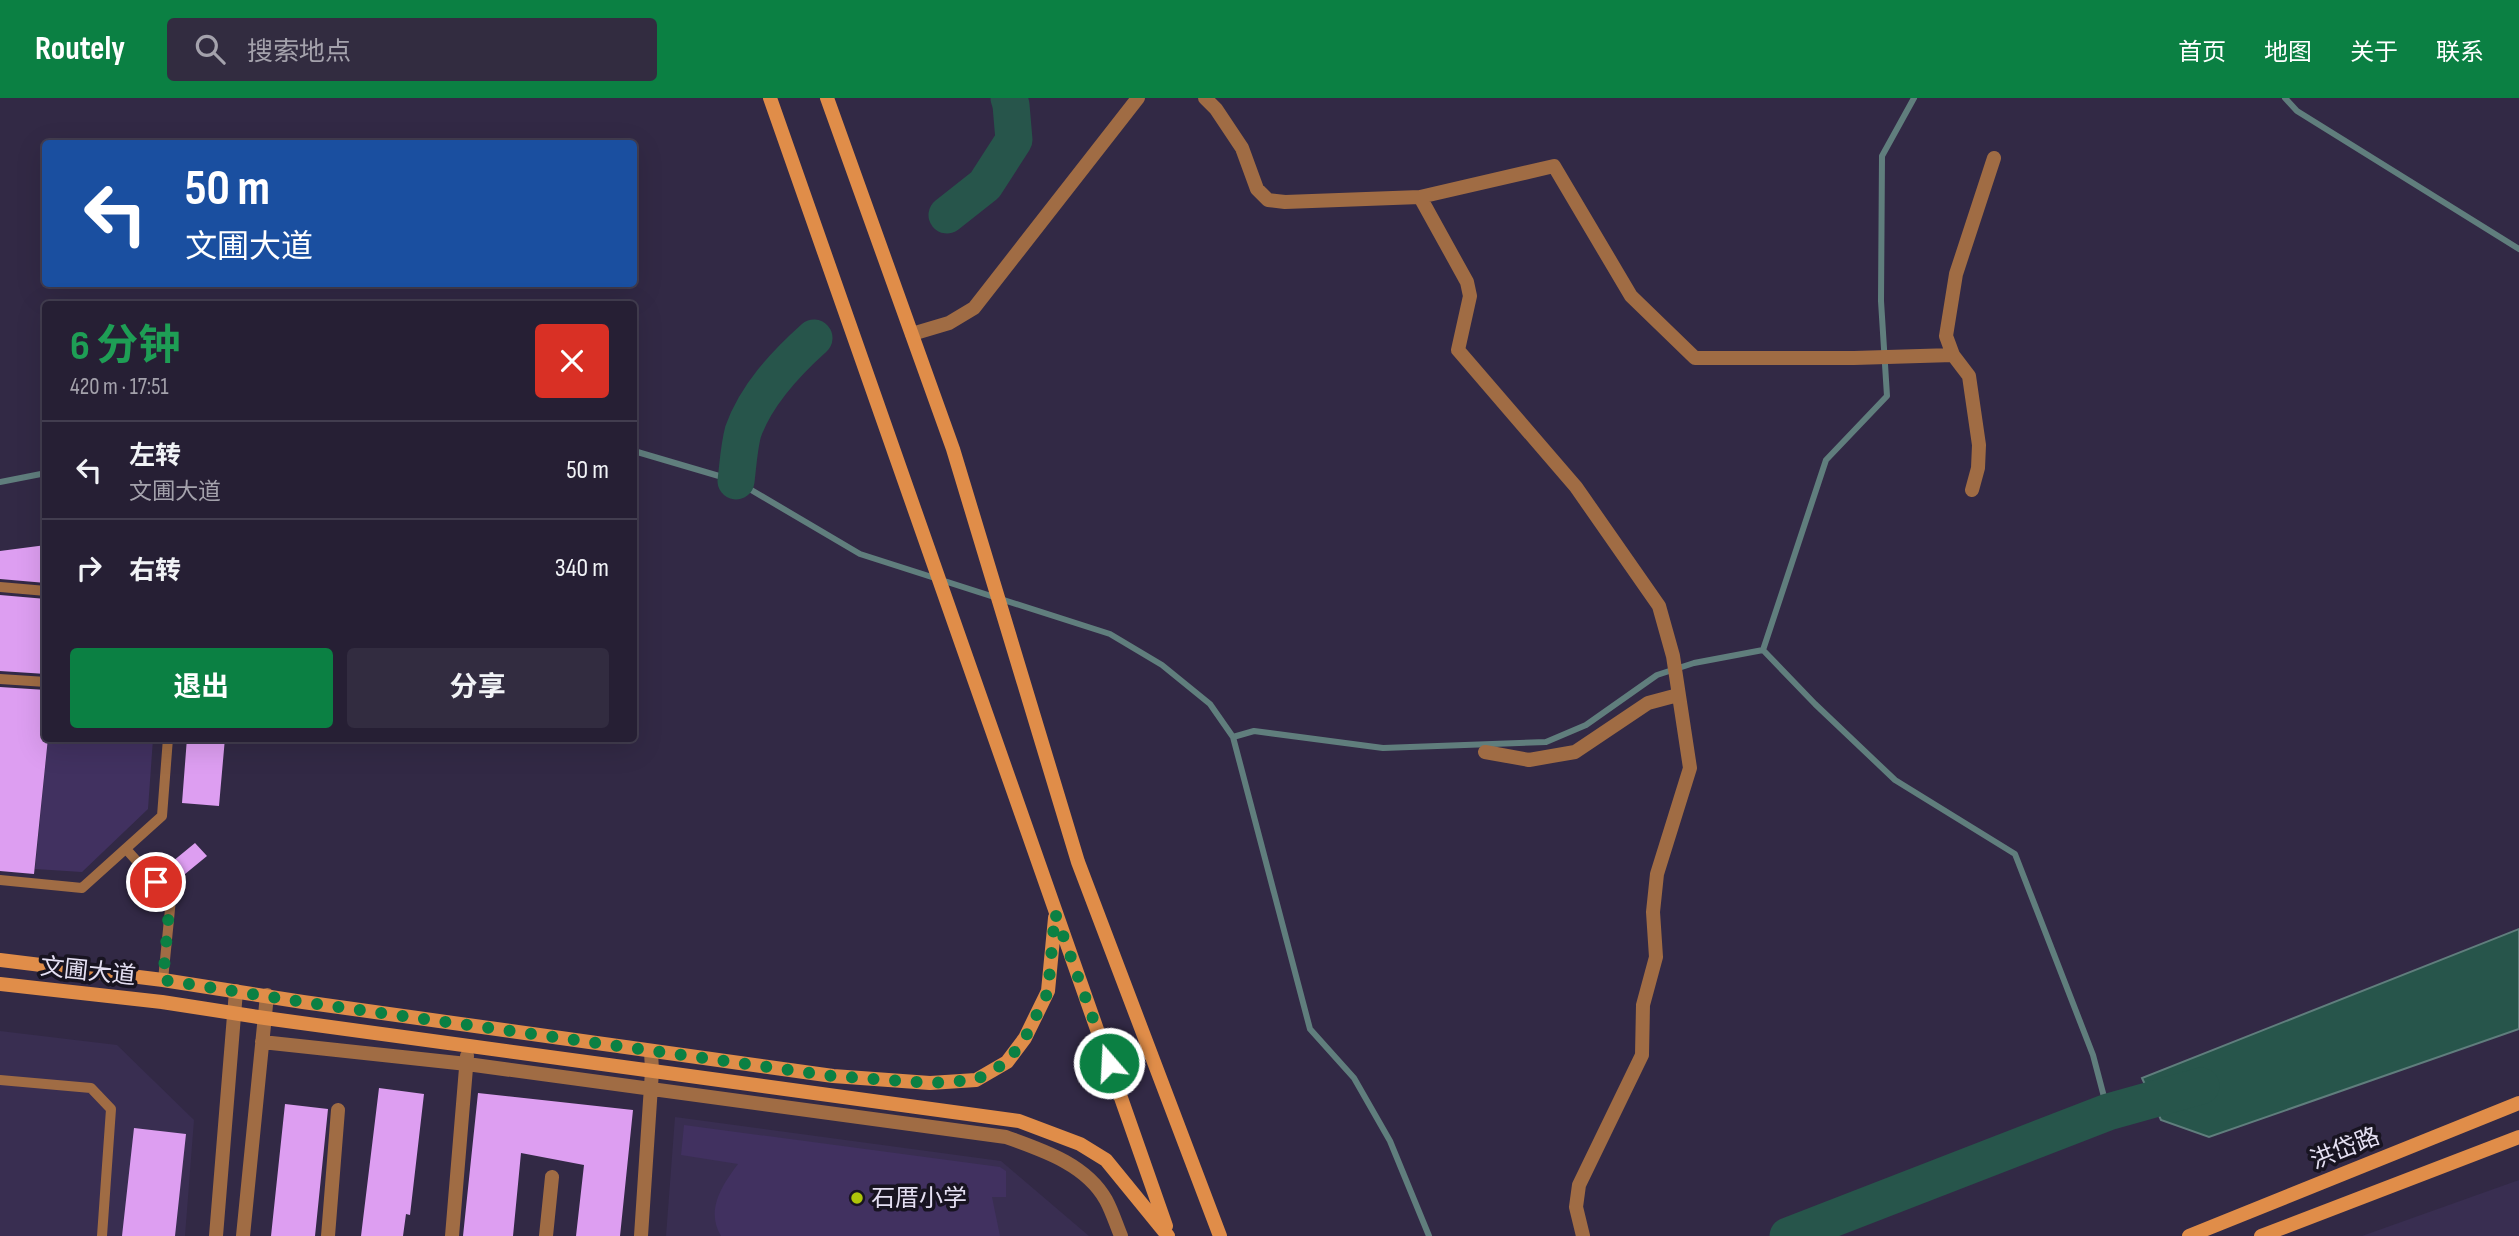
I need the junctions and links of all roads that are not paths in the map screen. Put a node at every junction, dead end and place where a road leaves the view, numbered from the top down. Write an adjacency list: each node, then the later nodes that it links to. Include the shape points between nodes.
1 (770, 98): 19 (main road)
2 (827, 98): 7 (main road)
3 (1138, 98): 7 (street, via 974,308 949,323)
4 (1205, 98): 6 (street, via 1242,148 1256,189 1268,200)
5 (1994, 158): 8 (street, via 1956,274 1946,336)
6 (1420, 197): 8 (street, via 1554,166 1632,296 1695,358); 14 (street, via 1470,296 1458,350 1576,487 1659,606)
7 (912, 334): 47 (main road, via 954,449 1078,862)
8 (1953, 355): 9 (street, via 1969,376 1979,445)
9 (1972, 490)
10 (0, 587): 11 (lane)
11 (42, 591)
12 (0, 678): 13 (lane)
13 (42, 682)
14 (1677, 691): 16 (street, via 1648,703 1575,752 1529,760); 48 (street, via 1690,768 1657,874 1653,912 1656,957 1643,1005 1642,1055 1579,1185 1576,1207)
15 (168, 742): 17 (lane, via 162,816)
16 (1485, 752)
17 (126, 849): 18 (lane, via 82,888); 21 (lane, via 170,899)
18 (0, 880)
19 (1055, 913): 29 (main road, 文圃大道, via 1048,992 1007,1062 976,1080 930,1083 833,1076); 46 (main road)
20 (0, 960): 21 (main road, 文圃大道)
21 (163, 980): 23 (main road, 文圃大道)
22 (0, 984): 25 (main road, 文圃大道)
23 (236, 991): 24 (main road, 文圃大道); 25 (street)
24 (267, 995): 26 (street); 29 (main road, 文圃大道)
25 (233, 1013): 26 (main road, 文圃大道); 39 (street)
26 (265, 1018): 27 (street); 28 (main road, 文圃大道)
27 (262, 1042): 30 (street); 40 (street)
28 (468, 1044): 30 (street); 31 (main road, 文圃大道)
29 (651, 1051): 31 (street)
30 (467, 1064): 33 (street); 42 (street)
31 (652, 1071): 33 (street); 46 (main road, 文圃大道, via 1019,1121 1080,1144 1106,1160)
32 (0, 1080): 38 (lane, via 91,1088 111,1109)
33 (651, 1090): 44 (street); 45 (street, via 1006,1138 1081,1171 1105,1198)
34 (2519, 1102): 49 (main road, 洪岱路)
35 (338, 1110): 41 (street)
36 (2519, 1137): 50 (main road)
37 (552, 1177): 43 (street)
38 (102, 1236)
39 (216, 1236)
40 (243, 1236)
41 (328, 1236)
42 (452, 1236)
43 (546, 1236)
44 (641, 1236)
45 (1121, 1236)
46 (1169, 1236)
47 (1220, 1236)
48 (1583, 1236)
49 (2189, 1236)
50 (2261, 1236)

